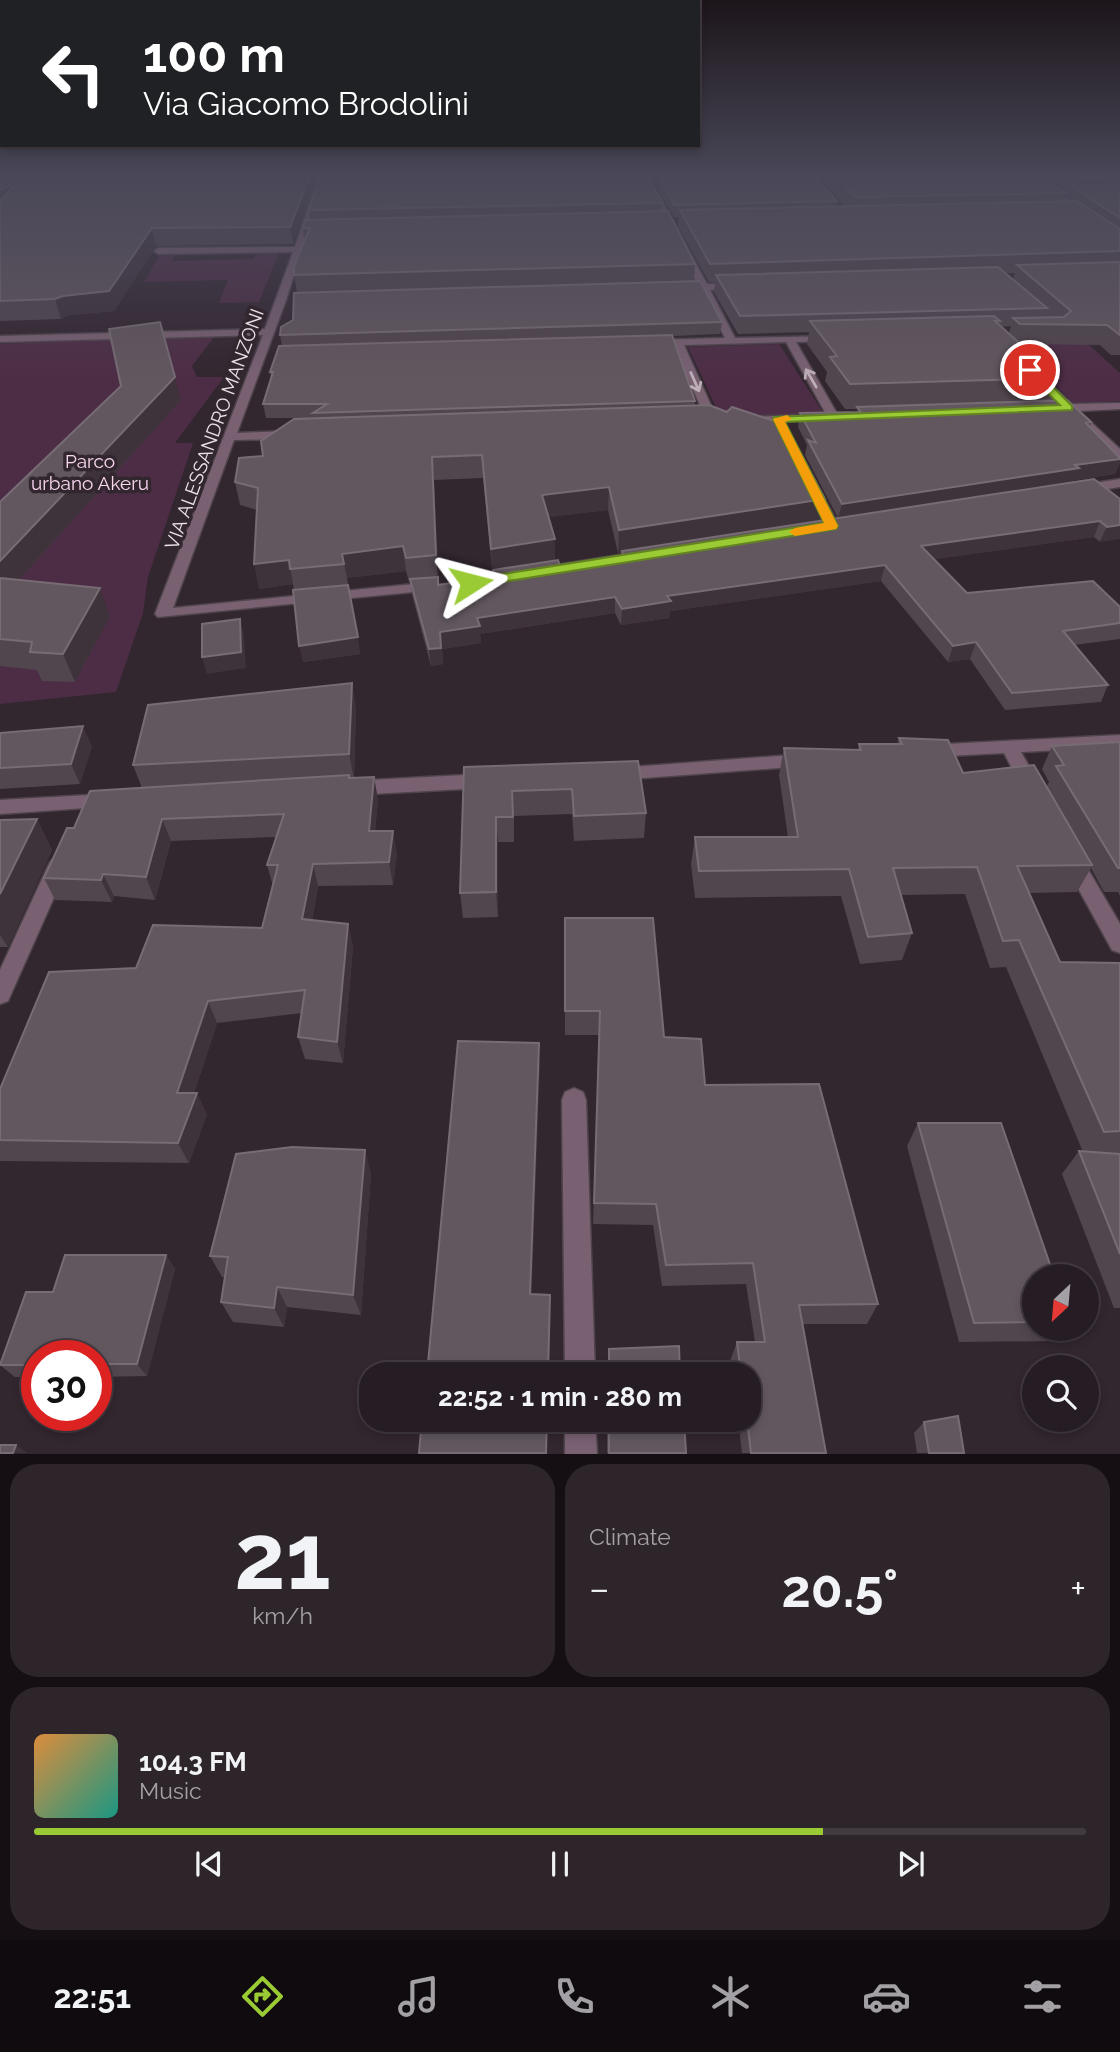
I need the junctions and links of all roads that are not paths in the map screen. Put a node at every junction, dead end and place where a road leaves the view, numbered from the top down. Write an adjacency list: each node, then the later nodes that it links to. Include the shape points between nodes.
1 (300, 244): 3 (street, VIA ALESSANDRO MANZONI)
2 (680, 244): 6 (street)
3 (298, 249): 4 (street); 8 (street, VIA ALESSANDRO MANZONI)
4 (158, 251)
5 (746, 286): 6 (street)
6 (704, 288): 7 (street); 14 (street)
7 (663, 289)
8 (281, 300): 9 (street); 10 (street, VIA ALESSANDRO MANZONI)
9 (294, 300)
10 (269, 332): 12 (street); 17 (street, VIA ALESSANDRO MANZONI)
11 (843, 337): 13 (street)
12 (0, 339)
13 (789, 339): 14 (street); 24 (street, one-way to 13)
14 (732, 341): 15 (street)
15 (677, 342): 16 (street); 25 (street, one-way to 25)
16 (636, 343)
17 (261, 354): 18 (street); 28 (street, VIA ALESSANDRO MANZONI)
18 (275, 354)
19 (1030, 370): 21 (street)
20 (1120, 406): 21 (street)
21 (1069, 408): 22 (street); 29 (street)
22 (1041, 409)
23 (847, 416): 24 (street)
24 (833, 417): 25 (street, via 781,425)
25 (712, 421): 26 (street)
26 (699, 422)
27 (299, 434): 28 (street)
28 (230, 437): 36 (street, VIA ALESSANDRO MANZONI, via 163,614)
29 (1120, 456)
30 (808, 478): 33 (street)
31 (1120, 483): 32 (street)
32 (1065, 491)
33 (832, 526)
34 (658, 553): 35 (street)
35 (524, 574)
36 (444, 585)
37 (1120, 741): 38 (street)
38 (1008, 745): 39 (street); 46 (street)
39 (911, 752)
40 (827, 758): 41 (street)
41 (592, 775)
42 (496, 780): 43 (street)
43 (332, 789)
44 (128, 800): 45 (street)
45 (87, 802): 47 (street); 48 (street)
46 (1041, 804)
47 (0, 807)
48 (76, 826)
49 (1061, 839): 51 (street)
50 (65, 850): 52 (street)
51 (1120, 944)
52 (0, 994)
53 (574, 1100): 54 (street)
54 (580, 1362)
55 (580, 1432): 56 (street)
56 (581, 1454)

